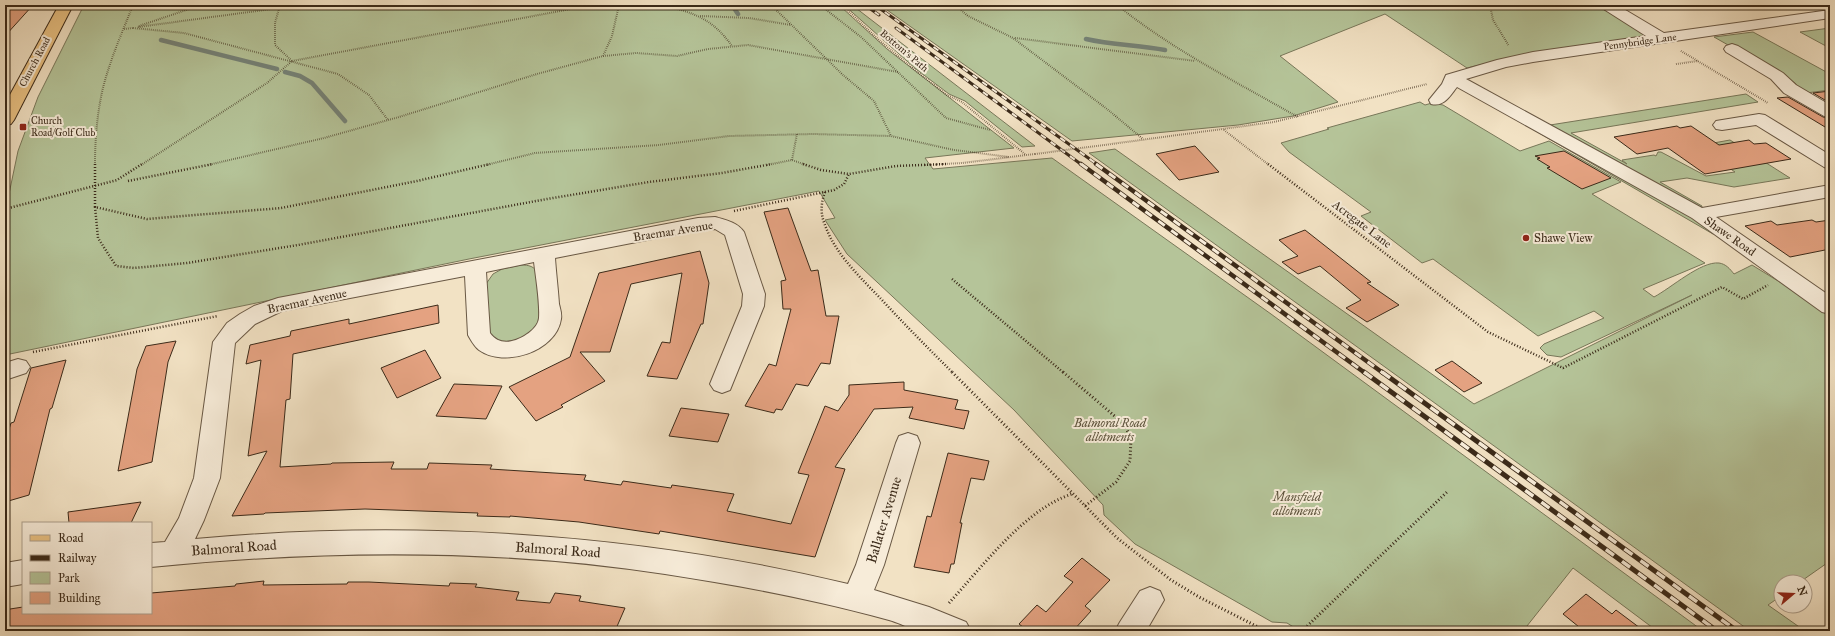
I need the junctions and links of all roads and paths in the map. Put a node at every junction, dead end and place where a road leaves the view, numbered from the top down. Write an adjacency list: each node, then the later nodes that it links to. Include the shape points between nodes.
1 (66, 5): 41 (main road, Church Road)
2 (132, 5): 23 (path)
3 (201, 5): 22 (path)
4 (280, 5): 17 (path)
5 (301, 5): 17 (path)
6 (579, 5): 18 (path)
7 (594, 5): 18 (path)
8 (619, 5): 29 (path, via 612,36)
9 (662, 5): 20 (path, via 690,11)
10 (772, 5): 21 (path)
11 (820, 5): 35 (path, via 861,37)
12 (842, 5): 49 (path, Bottom's Path, via 915,70 948,95 962,102)
13 (955, 5): 24 (path, via 968,16)
14 (1117, 5): 32 (path, via 1137,22)
15 (1490, 5): 30 (path, via 1493,20)
16 (1607, 5): 25 (street)
17 (278, 8): 22 (path); 31 (path, via 275,45)
18 (571, 9): 31 (path)
19 (1830, 14): 25 (street, Pennybridge Lane)
20 (700, 16): 21 (path, via 750,18); 26 (path, via 722,31)
21 (793, 25): 47 (path, via 843,75 874,101)
22 (133, 28): 23 (path); 31 (path, via 184,33)
23 (124, 29): 57 (path, via 100,103 94,169)
24 (1014, 38): 32 (path); 48 (path)
25 (1662, 39): 30 (street, Pennybridge Lane)
26 (732, 47): 29 (path, via 677,56 636,53); 35 (path, via 748,45)
27 (1676, 48): 33 (path)
28 (1732, 49): 39 (street, via 1777,76 1790,89)
29 (603, 56): 42 (path)
30 (1517, 60): 36 (street, Pennybridge Lane)
31 (292, 61): 42 (path, via 338,74 369,95); 58 (path, via 267,83 117,180)
32 (1197, 61): 40 (path)
33 (1699, 61): 34 (path); 38 (path)
34 (1676, 64)
35 (898, 72): 44 (path, via 946,118)
36 (1452, 78): 37 (street, via 1450,86); 40 (path); 60 (street)
37 (1437, 100)
38 (1771, 105)
39 (1830, 112)
40 (1298, 117): 45 (path)
41 (5, 120)
42 (388, 120): 54 (path, via 250,156)
43 (1722, 125): 52 (street, via 1759,119)
44 (990, 130)
45 (1224, 130): 48 (path); 63 (path, Acregate Lane, via 1488,332 1563,368 1722,287 1743,299)
46 (797, 134): 47 (path); 51 (path); 57 (path, via 729,136 659,145 535,153 417,181 281,208 147,219)
47 (891, 136): 50 (path, via 954,150)
48 (1144, 140): 49 (path, bridge)
49 (1026, 155): 50 (path)
50 (1008, 157): 53 (path, via 962,163 896,166)
51 (792, 160): 53 (path, via 821,170); 57 (path, via 722,173 547,198 298,245 187,263 134,268 116,266 98,238)
52 (1830, 163)
53 (849, 174): 56 (path, via 844,185)
54 (128, 181)
55 (1830, 191): 60 (street, Shawe Road)
56 (825, 192): 59 (path); 71 (path, via 822,199 823,217 831,242 856,274)
57 (96, 206)
58 (5, 209)
59 (731, 211)
60 (1699, 214): 63 (street, Shawe Road)
61 (544, 254): 62 (street, Braemar Avenue); 62 (street, via 550,319 548,328 531,343 519,348 503,350 482,342 479,336); 68 (street, Braemar Avenue, via 698,224 715,223 729,228 737,237 754,299)
62 (475, 268): 66 (street, Braemar Avenue, via 278,305)
63 (1788, 277): 65 (street, Shawe Road)
64 (952, 279): 72 (path, via 1124,424 1131,438 1130,461 1116,482)
65 (1830, 307)
66 (249, 316): 67 (path, via 238,312); 73 (street, Braemar Avenue, via 224,342 207,478 196,508)
67 (18, 364)
68 (722, 384)
69 (908, 443): 76 (street, Ballater Avenue, via 870,565)
70 (1447, 492): 81 (path)
71 (1073, 494): 72 (path); 78 (path, via 1065,495 1049,504 1019,529)
72 (1085, 506): 80 (path, via 1117,538 1172,580 1198,597)
73 (163, 553): 76 (street, Balmoral Road, via 359,542 514,547 610,554 694,566)
74 (22, 572): 75 (street)
75 (5, 574)
76 (857, 597): 78 (street, Balmoral Road, via 898,609)
77 (1150, 600): 79 (street)
78 (937, 628)
79 (1130, 631)
80 (1266, 631)
81 (1302, 631)

